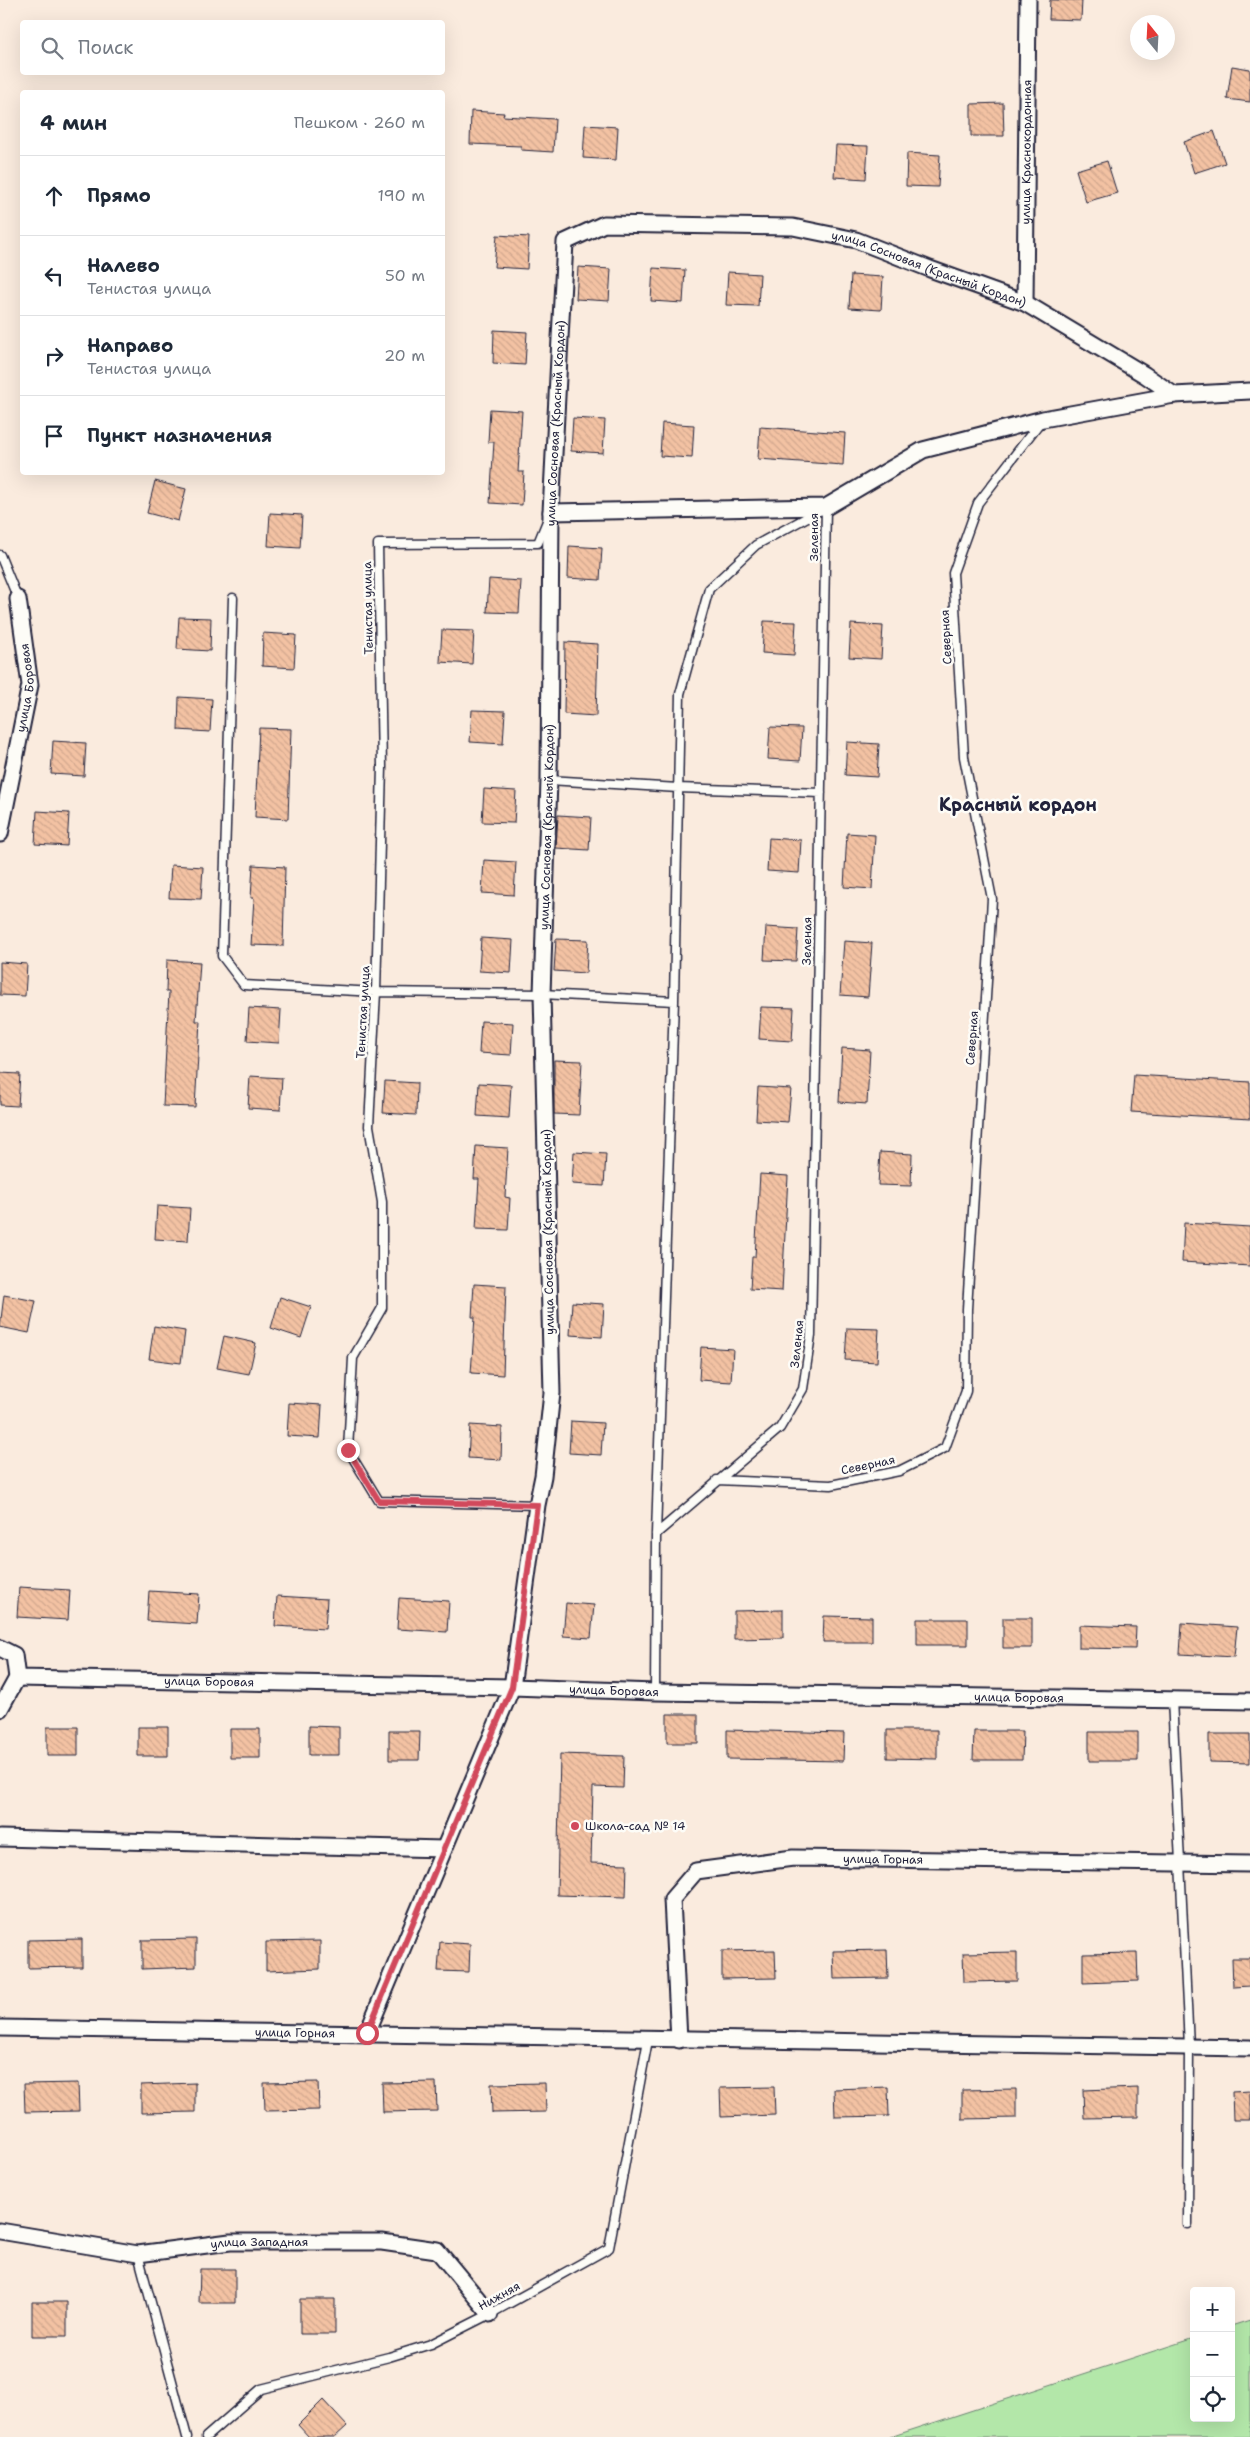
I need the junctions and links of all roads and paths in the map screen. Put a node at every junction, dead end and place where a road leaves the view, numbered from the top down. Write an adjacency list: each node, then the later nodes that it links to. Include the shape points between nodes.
1 (1028, 0): 2 (street, улица Краснокордонная)
2 (1025, 303): 4 (street, улица Сосновая (Красный Кордон)); 7 (street, улица Сосновая (Красный Кордон), via 856,240 793,227 604,224 565,242)
3 (1250, 391): 4 (street)
4 (1174, 396): 5 (street)
5 (1043, 419): 6 (street, via 923,450); 18 (lane, Северная, via 978,503 953,573 964,757 992,899 967,1309 966,1391 945,1448 899,1471 831,1484)
6 (826, 507): 7 (street); 12 (lane, Зеленая, via 756,545 709,589 680,694); 13 (lane, Зеленая)
7 (551, 512): 11 (street, улица Сосновая (Красный Кордон)); 15 (lane, Тенистая улица, via 538,543 378,544 382,767)
8 (0, 555): 10 (lane)
9 (233, 598): 15 (lane, via 222,956 244,985)
10 (18, 599): 14 (street, улица Боровая, via 30,684)
11 (548, 780): 12 (lane); 16 (street, улица Сосновая (Красный Кордон))
12 (678, 788): 13 (lane); 17 (lane, Зеленая)
13 (821, 793): 18 (lane, Зеленая, via 811,1335 803,1388 780,1428)
14 (0, 834)
15 (376, 992): 16 (lane); 19 (lane, Тенистая улица, via 368,1126 382,1202 382,1308 354,1358 348,1450 379,1501)
16 (542, 994): 17 (lane); 19 (street, улица Сосновая (Красный Кордон), via 552,1393)
17 (674, 1002): 20 (lane, Зеленая)
18 (717, 1480): 20 (lane, Зеленая)
19 (537, 1505): 23 (street, улица Сосновая (Красный Кордон))
20 (656, 1534): 24 (lane, Зеленая)
21 (0, 1648): 22 (street, via 14,1655)
22 (18, 1678): 23 (street, улица Боровая); 27 (street)
23 (512, 1687): 24 (street, улица Боровая); 29 (street, улица Сосновая (Красный Кордон))
24 (655, 1692): 25 (street, улица Боровая)
25 (1172, 1699): 26 (street, улица Боровая); 30 (lane)
26 (1250, 1701)
27 (0, 1709)
28 (0, 1838): 29 (street)
29 (444, 1848): 33 (street, улица Сосновая (Красный Кордон))
30 (1182, 1863): 31 (street, улица Горная); 35 (street, улица Горная, via 793,1858 696,1871 672,1899); 36 (lane)
31 (1250, 1864)
32 (0, 2028): 33 (street, улица Горная)
33 (367, 2033): 34 (street, улица Горная)
34 (648, 2040): 35 (street, улица Горная); 41 (lane, Нижняя, via 609,2248)
35 (679, 2040): 36 (street, улица Горная)
36 (1189, 2046): 37 (street, улица Горная); 38 (lane)
37 (1250, 2048)
38 (1188, 2224)
39 (0, 2231): 40 (street, улица Западная)
40 (138, 2254): 41 (street, улица Западная, via 230,2242 382,2242 436,2250); 42 (lane)
41 (490, 2314): 43 (lane, Нижняя, via 431,2344 261,2389)
42 (187, 2437)
43 (206, 2437)

